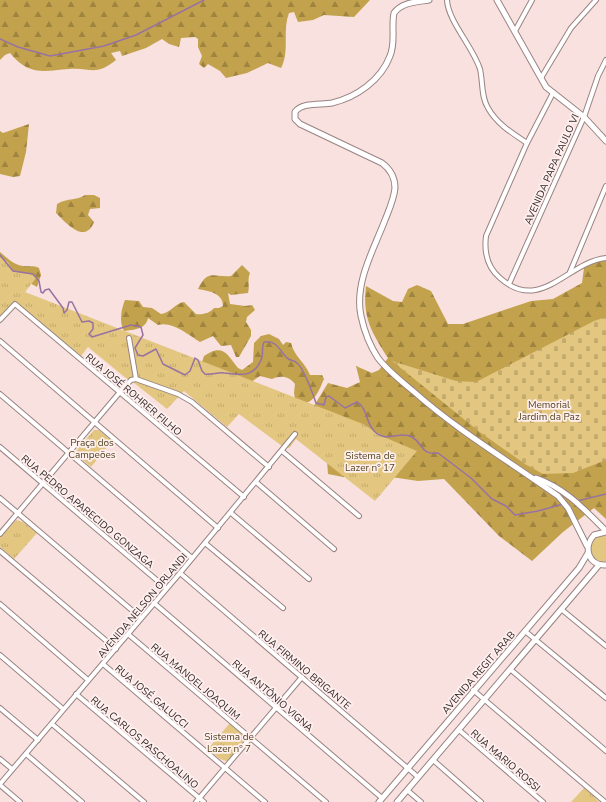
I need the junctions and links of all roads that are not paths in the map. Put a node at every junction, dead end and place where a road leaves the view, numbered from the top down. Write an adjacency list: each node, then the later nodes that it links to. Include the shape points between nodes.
1 (429, 0): 29 (main road, via 398,8 393,18 391,53 387,63 369,85 342,100 300,107 296,111 295,119 300,124 382,163 390,170 394,179 392,202 364,275 360,295 360,311 364,326 378,358 444,418)
2 (447, 0): 12 (street, via 448,10 480,70 484,102 504,128)
3 (497, 0): 6 (main road)
4 (532, 0): 6 (street)
5 (596, 0): 8 (street, via 571,28)
6 (515, 31): 8 (main road)
7 (606, 60): 10 (street, AVENIDA PAPA PAULO VI)
8 (541, 78): 9 (main road)
9 (553, 93): 10 (main road); 12 (street)
10 (584, 117): 11 (main road); 16 (street, AVENIDA PAPA PAULO VI)
11 (606, 140)
12 (527, 143): 16 (street, via 486,236 490,267)
13 (606, 186): 15 (street)
14 (606, 258): 15 (street)
15 (570, 272): 16 (street, via 555,283 537,290 531,291)
16 (509, 284)
17 (0, 320): 21 (street, RUA JOSÉ ROHRER FILHO, via 15,304)
18 (129, 338): 20 (street)
19 (0, 341): 23 (street)
20 (136, 379): 21 (street, via 131,380); 28 (street, via 178,394 192,402)
21 (120, 392): 23 (street); 32 (street, RUA JOSÉ ROHRER FILHO)
22 (0, 394): 27 (street)
23 (94, 422): 27 (street); 37 (street)
24 (295, 434): 26 (street, AVENIDA NELSON ORLANDI)
25 (0, 447): 31 (street, RUA PEDRO APARECIDO GONZAGA)
26 (282, 451): 28 (street, AVENIDA NELSON ORLANDI); 36 (street)
27 (69, 452): 31 (street); 45 (street)
28 (269, 467): 30 (street, AVENIDA NELSON ORLANDI)
29 (529, 476): 38 (main road, via 561,489); 41 (main road, via 566,506)
30 (256, 482): 32 (street, AVENIDA NELSON ORLANDI); 42 (street)
31 (43, 483): 34 (street); 49 (street, RUA PEDRO APARECIDO GONZAGA)
32 (244, 497): 35 (street, AVENIDA NELSON ORLANDI)
33 (0, 498): 34 (street)
34 (18, 513): 39 (street); 54 (street)
35 (231, 513): 37 (street, AVENIDA NELSON ORLANDI); 48 (street)
36 (359, 516)
37 (218, 528): 40 (street, AVENIDA NELSON ORLANDI)
38 (606, 531): 41 (main road, via 594,535)
39 (0, 534)
40 (205, 543): 45 (street, AVENIDA NELSON ORLANDI); 52 (street)
41 (587, 546): 44 (main road)
42 (334, 549)
43 (0, 551): 59 (street)
44 (588, 553): 46 (main road, via 591,559); 55 (main road, AVENIDA REGIT ARAB, via 579,568)
45 (192, 558): 47 (street, AVENIDA NELSON ORLANDI)
46 (604, 566): 53 (main road)
47 (180, 573): 49 (street, AVENIDA NELSON ORLANDI); 63 (street, RUA FIRMINO BRIGANTE)
48 (309, 579)
49 (166, 588): 50 (street, AVENIDA NELSON ORLANDI)
50 (154, 603): 54 (street, AVENIDA NELSON ORLANDI); 70 (street, RUA ANTÔNIO VIGNA)
51 (0, 604): 64 (street)
52 (283, 608)
53 (561, 609): 57 (main road); 58 (street)
54 (141, 618): 56 (street, AVENIDA NELSON ORLANDI)
55 (525, 631): 57 (street); 65 (main road, AVENIDA REGIT ARAB)
56 (128, 634): 59 (street, AVENIDA NELSON ORLANDI); 74 (street, RUA MANOEL JOAQUIM)
57 (536, 639): 62 (main road); 67 (street)
58 (606, 646)
59 (116, 649): 61 (street, AVENIDA NELSON ORLANDI)
60 (0, 655): 71 (street)
61 (103, 664): 64 (street, AVENIDA NELSON ORLANDI); 81 (street, RUA JOSÉ GALUCCI)
62 (510, 669): 68 (main road); 76 (street)
63 (302, 677): 70 (street); 80 (street, RUA FIRMINO BRIGANTE)
64 (88, 680): 66 (street, AVENIDA NELSON ORLANDI)
65 (473, 690): 68 (street); 80 (main road, AVENIDA REGIT ARAB)
66 (76, 694): 71 (street, AVENIDA NELSON ORLANDI); 86 (street, RUA CARLOS PASCHOALINO)
67 (606, 698)
68 (484, 699): 73 (main road); 99 (street)
69 (0, 708): 75 (street)
70 (277, 708): 74 (street); 87 (street, RUA ANTÔNIO VIGNA)
71 (63, 709): 72 (street, AVENIDA NELSON ORLANDI)
72 (52, 724): 75 (street, AVENIDA NELSON ORLANDI); 90 (street)
73 (459, 730): 79 (main road); 98 (street, RUA MARIO ROSSI)
74 (251, 738): 81 (street); 94 (street, RUA MANOEL JOAQUIM)
75 (38, 740): 77 (street, AVENIDA NELSON ORLANDI)
76 (606, 751)
77 (26, 754): 82 (street, AVENIDA NELSON ORLANDI); 89 (street)
78 (0, 759): 82 (street)
79 (433, 760): 83 (main road); 97 (street)
80 (408, 767): 83 (street, RUA FIRMINO BRIGANTE); 87 (main road, AVENIDA REGIT ARAB)
81 (225, 768): 86 (street); 93 (street, RUA JOSÉ GALUCCI)
82 (12, 769): 84 (street, AVENIDA NELSON ORLANDI)
83 (418, 777): 85 (main road)
84 (0, 784): 88 (street)
85 (407, 790): 95 (main road); 96 (street)
86 (200, 798): 91 (street); 92 (street, RUA CARLOS PASCHOALINO)
87 (380, 800)
88 (20, 802)
89 (82, 802)
90 (144, 802)
91 (196, 802)
92 (204, 802)
93 (265, 802)
94 (326, 802)
95 (397, 802)
96 (422, 802)
97 (481, 802)
98 (543, 802)
99 (605, 802)

